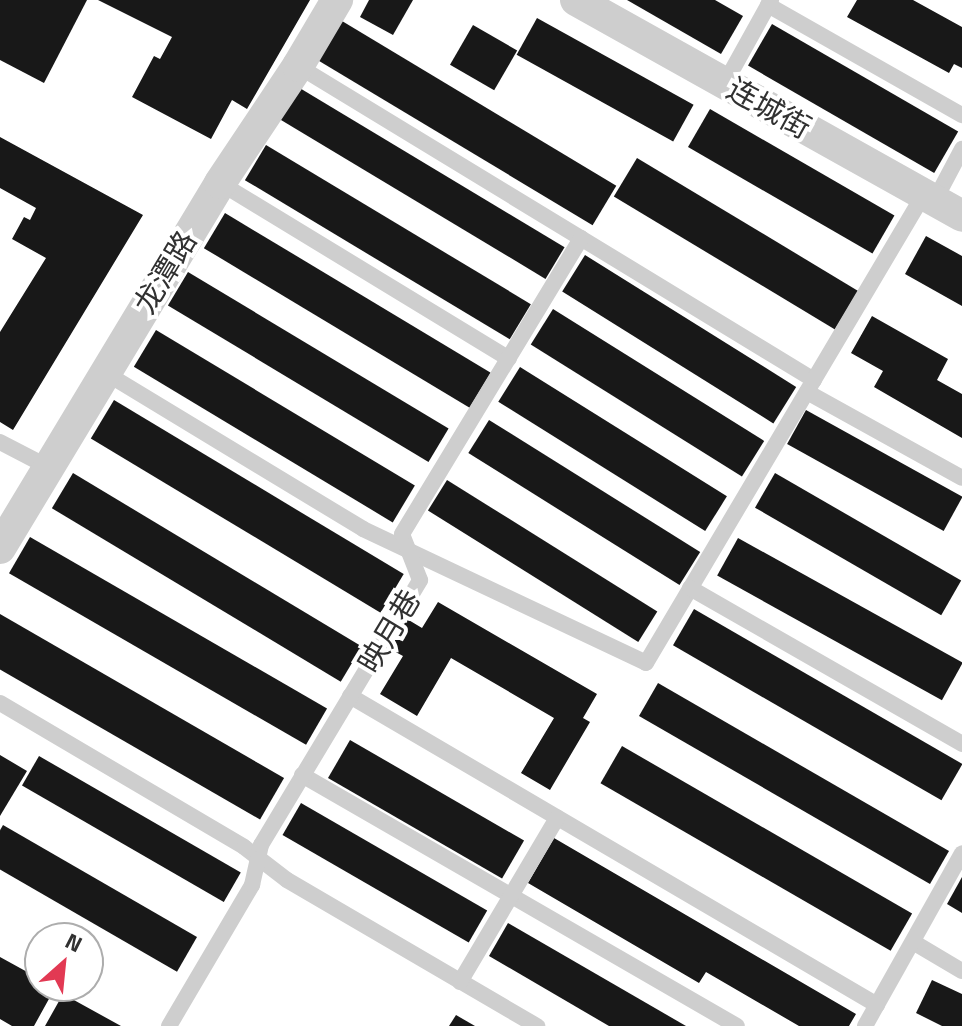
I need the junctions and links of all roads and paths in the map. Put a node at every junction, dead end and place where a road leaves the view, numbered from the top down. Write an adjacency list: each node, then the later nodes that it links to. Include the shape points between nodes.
1 (337, 0): 4 (street, 龙潭路)
2 (576, 0): 5 (street, 连城街)
3 (770, 2): 5 (lane); 6 (lane)
4 (298, 66): 8 (street, 龙潭路); 10 (lane)
5 (725, 83): 9 (street, 连城街)
6 (962, 115)
7 (962, 149): 9 (lane)
8 (220, 183): 11 (lane); 12 (street, 龙潭路)
9 (940, 203): 13 (lane)
10 (581, 238): 11 (lane, 映月巷); 13 (lane)
11 (509, 359): 18 (lane, 映月巷, via 402,534)
12 (104, 372): 15 (street, 龙潭路); 18 (lane, via 363,529)
13 (811, 386): 16 (lane); 19 (lane)
14 (0, 442): 15 (lane)
15 (48, 467): 17 (street, 龙潭路)
16 (962, 478)
17 (0, 548)
18 (408, 550): 19 (lane, via 646,663); 20 (lane, 映月巷, via 420,580)
19 (690, 588): 22 (lane)
20 (350, 696): 23 (lane, 映月巷); 24 (lane)
21 (0, 703): 26 (lane)
22 (962, 744)
23 (302, 775): 26 (lane, 映月巷); 27 (lane)
24 (557, 818): 27 (lane); 31 (lane)
25 (962, 853): 28 (lane)
26 (258, 858): 30 (lane); 32 (lane, 映月巷, via 252,885)
27 (511, 895): 30 (lane); 34 (lane)
28 (913, 942): 29 (lane); 31 (lane)
29 (962, 971)
30 (460, 982): 33 (lane)
31 (877, 1005): 35 (lane)
32 (169, 1026)
33 (537, 1026)
34 (737, 1026)
35 (865, 1026)

